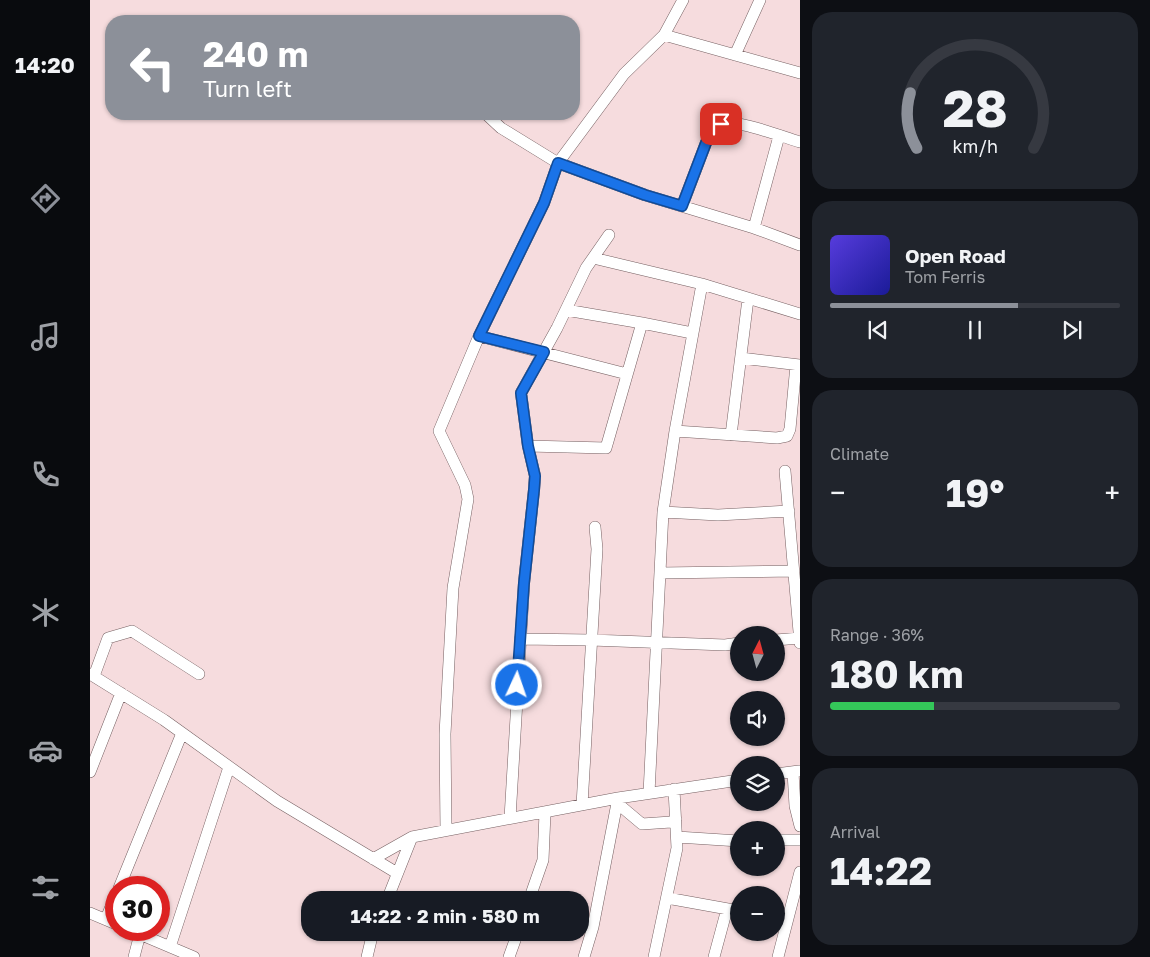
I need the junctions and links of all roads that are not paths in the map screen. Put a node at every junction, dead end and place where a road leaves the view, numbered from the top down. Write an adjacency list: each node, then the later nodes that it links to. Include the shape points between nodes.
1 (683, 0): 3 (street)
2 (760, 0): 4 (street)
3 (664, 35): 4 (street); 9 (street, via 624,74)
4 (735, 55): 5 (street)
5 (800, 73)
6 (492, 120): 9 (street)
7 (779, 136): 8 (street); 10 (street, via 737,123 721,124 715,128 709,135); 11 (street)
8 (800, 142)
9 (558, 163): 10 (street); 21 (street, via 544,203)
10 (682, 206): 11 (street)
11 (754, 228): 13 (street)
12 (609, 235): 14 (street)
13 (800, 244)
14 (593, 258): 15 (street); 17 (street)
15 (702, 284): 16 (street); 20 (street)
16 (748, 299): 18 (street); 23 (street)
17 (566, 310): 19 (street); 22 (street)
18 (800, 314)
19 (642, 323): 20 (street); 25 (street)
20 (692, 333): 26 (street)
21 (479, 336): 22 (street); 60 (street, via 439,431 468,498 453,588 445,734)
22 (544, 352): 25 (street); 28 (street, via 521,393)
23 (741, 358): 24 (street); 27 (street)
24 (798, 365): 27 (street, via 787,436)
25 (627, 374): 28 (street, via 606,448)
26 (675, 431): 27 (street); 31 (street)
27 (731, 435)
28 (528, 446): 38 (street, via 535,476)
29 (785, 471): 30 (street)
30 (789, 511): 31 (street, via 718,515); 33 (street)
31 (663, 512): 35 (street)
32 (595, 527): 40 (street)
33 (795, 534): 34 (street)
34 (794, 571): 35 (street); 36 (street)
35 (660, 573): 41 (street)
36 (799, 605): 37 (street)
37 (800, 638): 39 (street); 42 (street)
38 (520, 639): 40 (street); 57 (street)
39 (785, 639)
40 (591, 640): 41 (street); 55 (street)
41 (656, 642): 43 (street); 53 (street)
42 (800, 643)
43 (730, 645)
44 (199, 674): 45 (street, via 132,632 108,638)
45 (92, 675): 46 (street)
46 (121, 693): 47 (street); 50 (street)
47 (182, 733): 48 (street); 69 (street)
48 (230, 767): 66 (street, via 277,801); 83 (street)
49 (797, 771): 59 (street, via 795,806)
50 (90, 772)
51 (730, 781): 52 (street)
52 (674, 789): 53 (street); 58 (street)
53 (649, 793): 54 (street)
54 (618, 801): 55 (street); 58 (street, via 642,824 668,823); 88 (street)
55 (582, 805): 56 (street)
56 (545, 813): 57 (street); 71 (street, via 543,860)
57 (510, 818): 60 (street)
58 (676, 819): 62 (street)
59 (800, 826)
60 (446, 830): 61 (street)
61 (412, 837): 66 (street); 68 (street)
62 (677, 837): 63 (street); 72 (street)
63 (730, 840)
64 (785, 840): 65 (street)
65 (800, 840)
66 (373, 859): 68 (street)
67 (800, 872): 76 (street)
68 (397, 874): 70 (street)
69 (124, 876)
70 (390, 891)
71 (532, 891)
72 (667, 898): 73 (street); 89 (street)
73 (727, 909): 74 (street); 90 (street)
74 (730, 910)
75 (90, 913): 77 (street)
76 (785, 913)
77 (105, 919)
78 (135, 941): 84 (street)
79 (156, 941): 83 (street)
80 (370, 941): 86 (street)
81 (515, 941): 87 (street)
82 (780, 941): 91 (street)
83 (170, 947): 85 (street)
84 (134, 957)
85 (194, 957)
86 (367, 957)
87 (509, 957)
88 (584, 957)
89 (654, 957)
90 (714, 957)
91 (778, 957)

